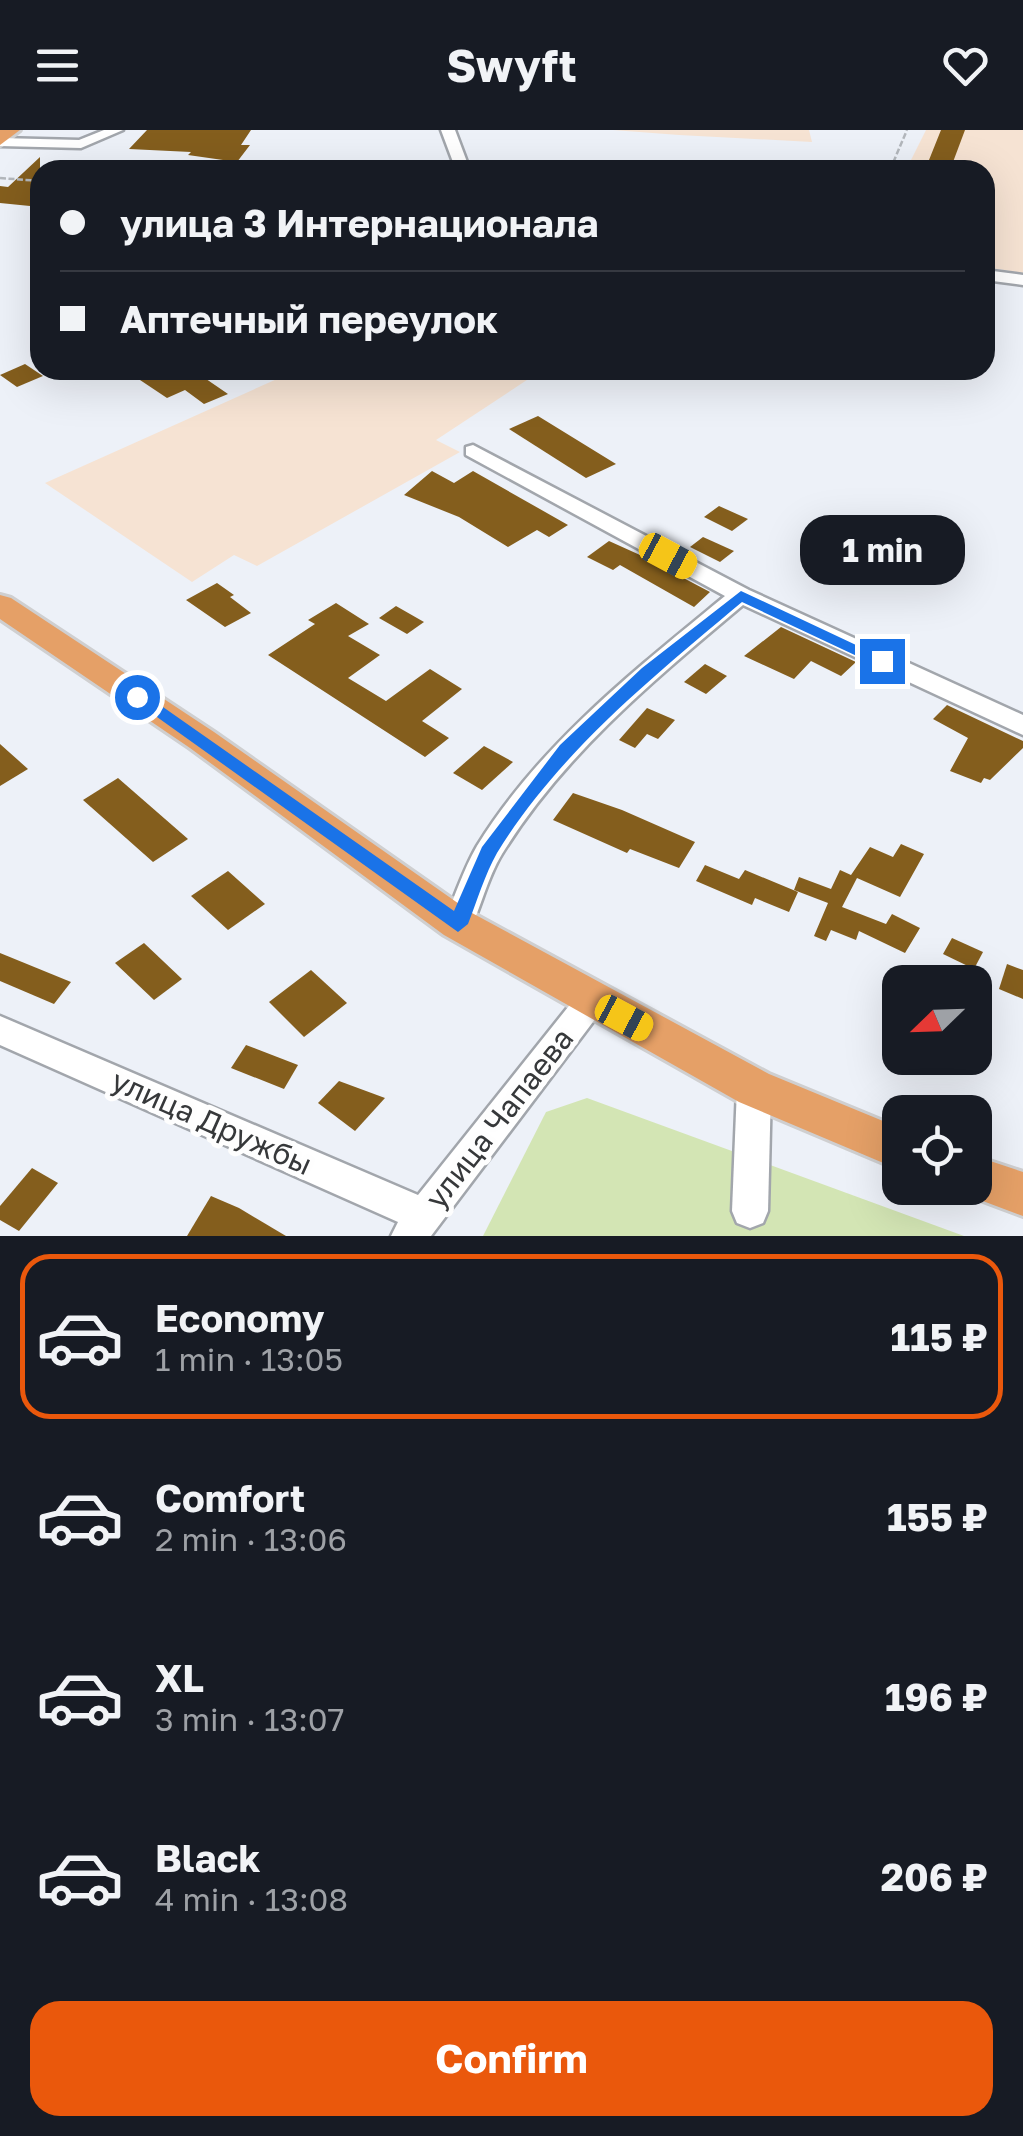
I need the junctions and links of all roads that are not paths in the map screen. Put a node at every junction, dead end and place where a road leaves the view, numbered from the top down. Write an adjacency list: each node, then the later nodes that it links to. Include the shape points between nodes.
1 (11, 130): 4 (main road)
2 (116, 130): 4 (street, via 92,142)
3 (448, 130): 5 (street)
4 (0, 141)
5 (458, 160)
6 (995, 276): 7 (street)
7 (1023, 280)
8 (473, 451): 9 (street)
9 (741, 595): 11 (street); 12 (street, via 566,749 488,852)
10 (0, 605): 12 (main road)
11 (1023, 726)
12 (458, 924): 13 (main road)
13 (591, 1001): 15 (main road); 20 (street, улица Чапаева)
14 (0, 1030): 20 (street, улица Дружбы)
15 (754, 1088): 16 (main road); 19 (street)
16 (882, 1141)
17 (992, 1183): 18 (main road)
18 (1023, 1194)
19 (750, 1211)
20 (416, 1226)

